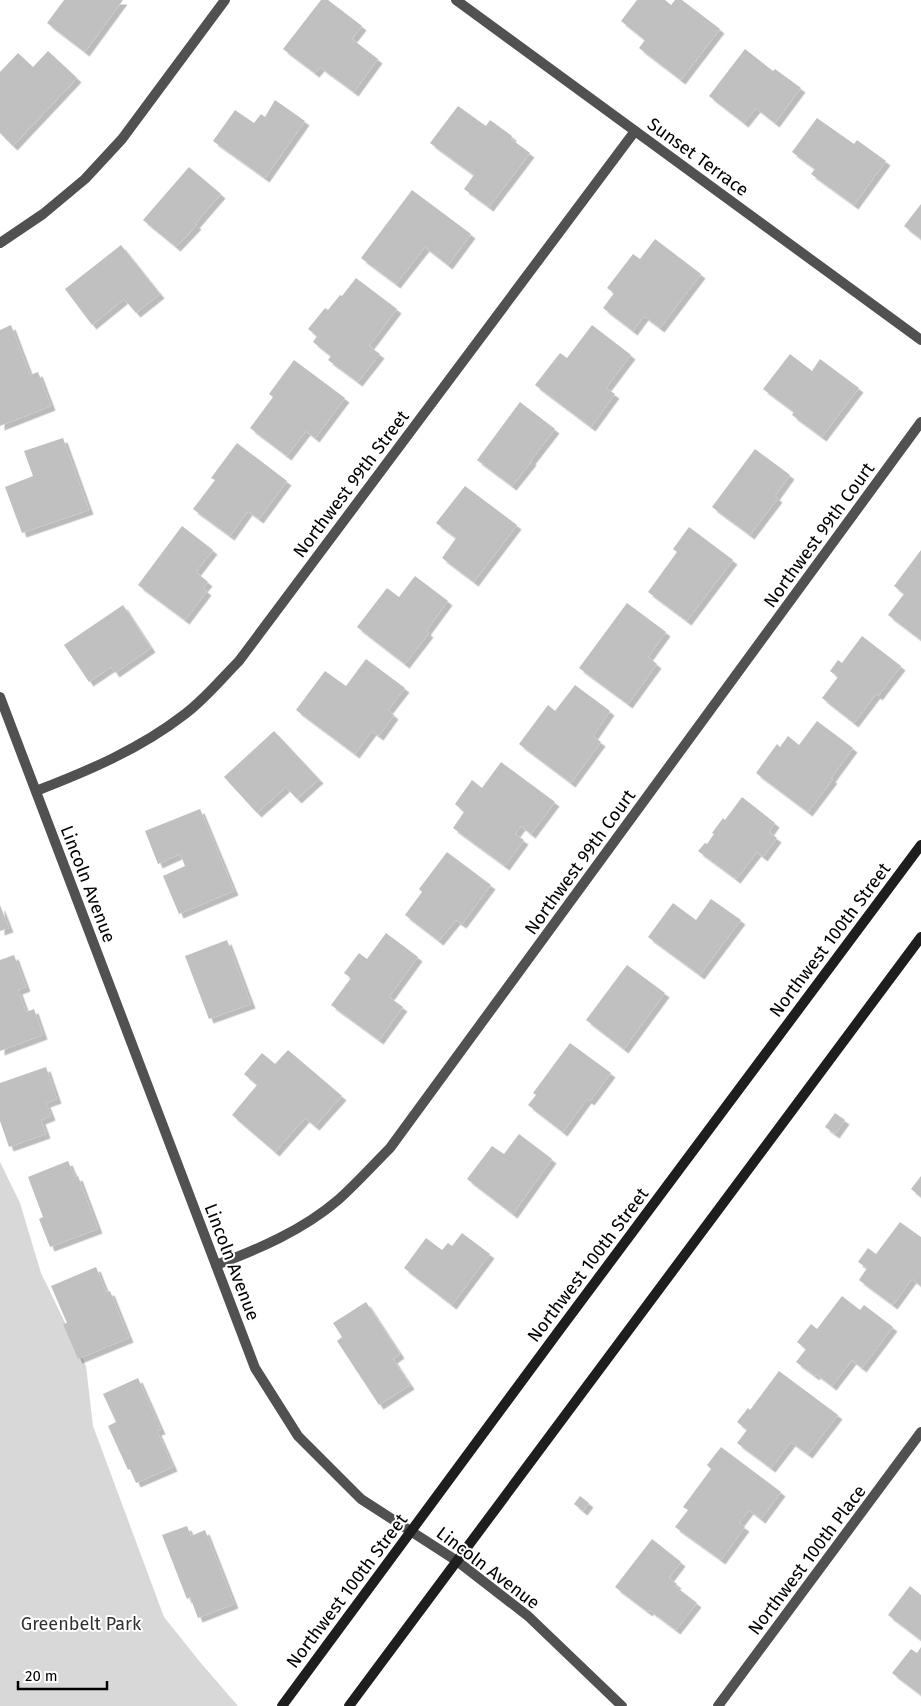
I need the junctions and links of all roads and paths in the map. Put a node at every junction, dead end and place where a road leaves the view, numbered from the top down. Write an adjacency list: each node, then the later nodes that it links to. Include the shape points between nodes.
1 (225, 0): 4 (street, via 122,139 85,179 43,214)
2 (456, 0): 3 (street, Sunset Terrace)
3 (635, 131): 5 (street, Sunset Terrace); 8 (street, Northwest 99th Street, via 239,661 187,713 157,735 104,763)
4 (0, 243)
5 (921, 340)
6 (921, 422): 11 (street, Northwest 99th Court, via 390,1148 337,1201 291,1233)
7 (0, 696): 8 (street, Lincoln Avenue)
8 (36, 791): 11 (street, Lincoln Avenue)
9 (921, 844): 13 (main road, Northwest 100th Street)
10 (921, 937): 14 (main road)
11 (216, 1266): 13 (street, Lincoln Avenue, via 254,1368 298,1436 361,1499)
12 (921, 1432): 18 (street, Northwest 100th Place)
13 (411, 1532): 14 (street, Lincoln Avenue); 15 (main road, Northwest 100th Street)
14 (457, 1561): 16 (main road); 17 (street, Lincoln Avenue, via 528,1616)
15 (282, 1706)
16 (349, 1706)
17 (622, 1706)
18 (718, 1706)

